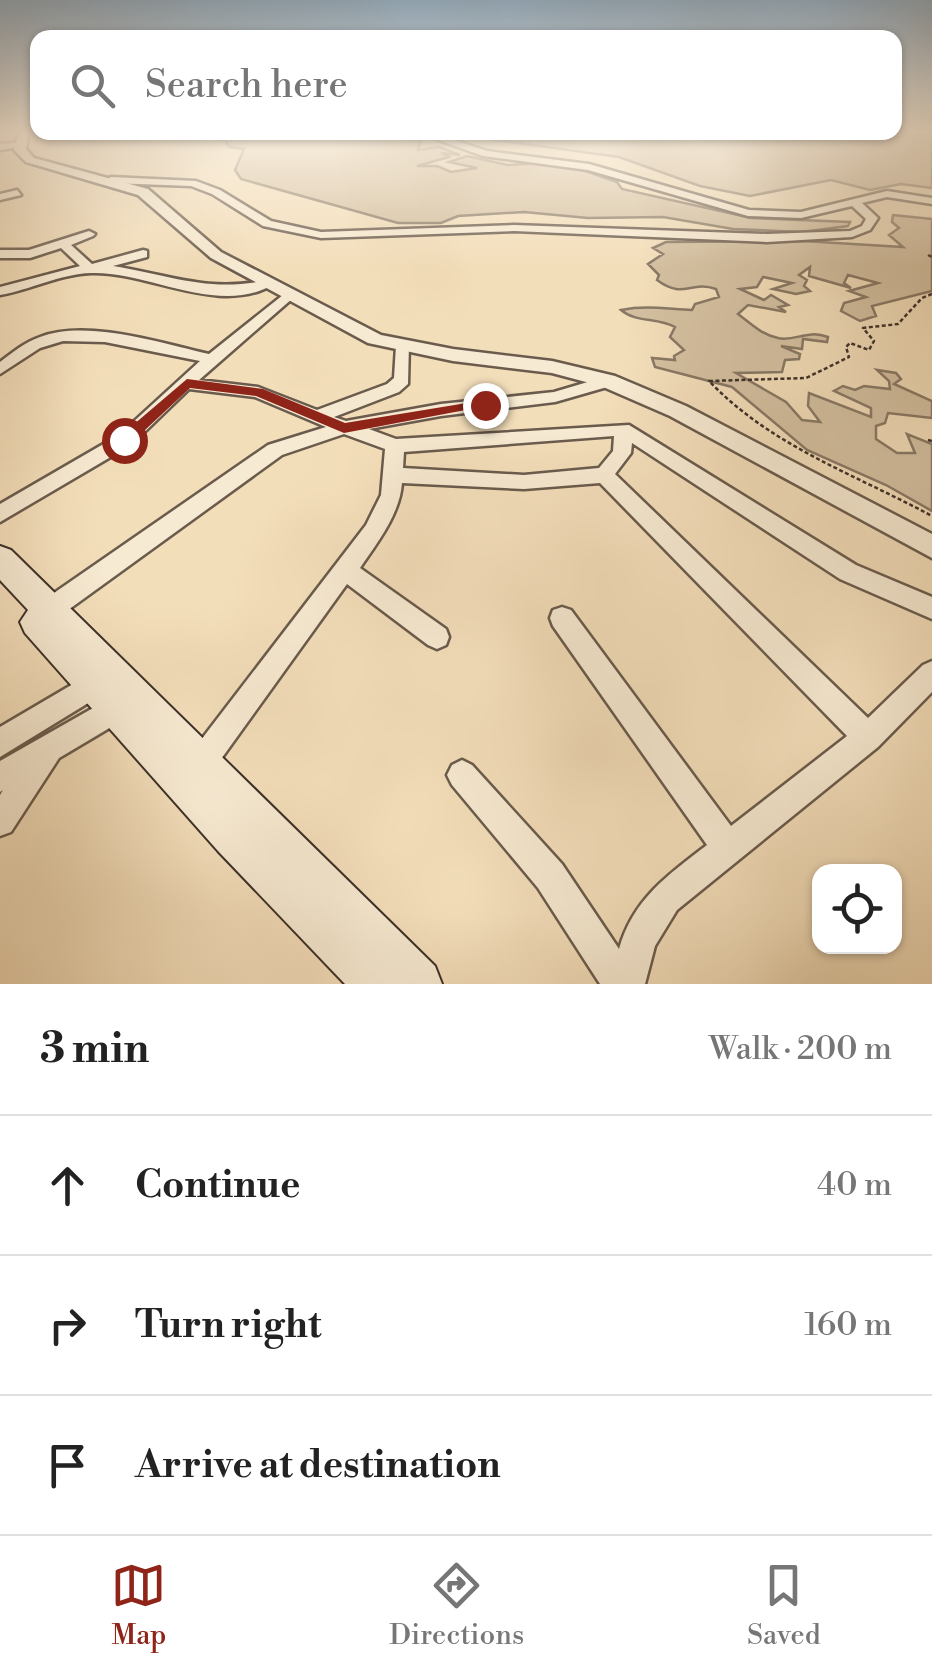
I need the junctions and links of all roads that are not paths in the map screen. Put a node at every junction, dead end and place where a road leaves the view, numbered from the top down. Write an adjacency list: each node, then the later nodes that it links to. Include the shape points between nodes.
1 (95, 176): 3 (street)
2 (620, 176): 7 (street, via 748,213 800,215)
3 (112, 180): 7 (street, via 192,183 267,224 321,235 514,228 821,236 866,228 872,218); 13 (street, via 143,192 202,245)
4 (17, 193): 5 (street)
5 (0, 197)
6 (932, 201): 7 (street, via 887,194)
7 (856, 203)
8 (89, 234): 9 (street)
9 (63, 244): 10 (street); 12 (street)
10 (0, 254)
11 (143, 254): 12 (street)
12 (90, 269): 13 (street, via 226,293); 14 (street)
13 (267, 284): 15 (street)
14 (0, 291)
15 (288, 295): 16 (street, via 330,319); 17 (street)
16 (404, 346): 19 (street); 21 (street, via 402,380 393,388)
17 (212, 359): 18 (street, via 127,341 52,338); 20 (street)
18 (0, 369)
19 (608, 381): 22 (street, via 555,398); 28 (street, via 678,411)
20 (187, 384): 21 (street, via 258,392); 27 (street, via 113,448)
21 (317, 417): 22 (street)
22 (344, 428): 24 (street); 33 (street, via 275,450)
23 (623, 428): 24 (street); 25 (street, via 622,453); 32 (street, via 848,572)
24 (395, 446): 26 (street)
25 (604, 475): 26 (street, via 524,482); 38 (street)
26 (394, 476): 30 (street, via 384,515)
27 (0, 514)
28 (932, 548)
29 (0, 559): 33 (main road)
30 (348, 572): 35 (street); 41 (street)
31 (0, 586): 37 (main road)
32 (932, 608)
33 (50, 610): 37 (main road)
34 (562, 618): 45 (street)
35 (436, 637)
36 (932, 674): 38 (street)
37 (113, 692): 39 (street); 40 (street); 41 (main road); 46 (main road)
38 (868, 737): 45 (street)
39 (0, 743)
40 (52, 745): 43 (street); 44 (street)
41 (201, 763): 47 (main road)
42 (462, 776): 48 (street, via 550,876)
43 (0, 777)
44 (0, 820)
45 (728, 848): 48 (street, via 665,898 639,940)
46 (379, 984)
47 (417, 984)
48 (624, 984)

